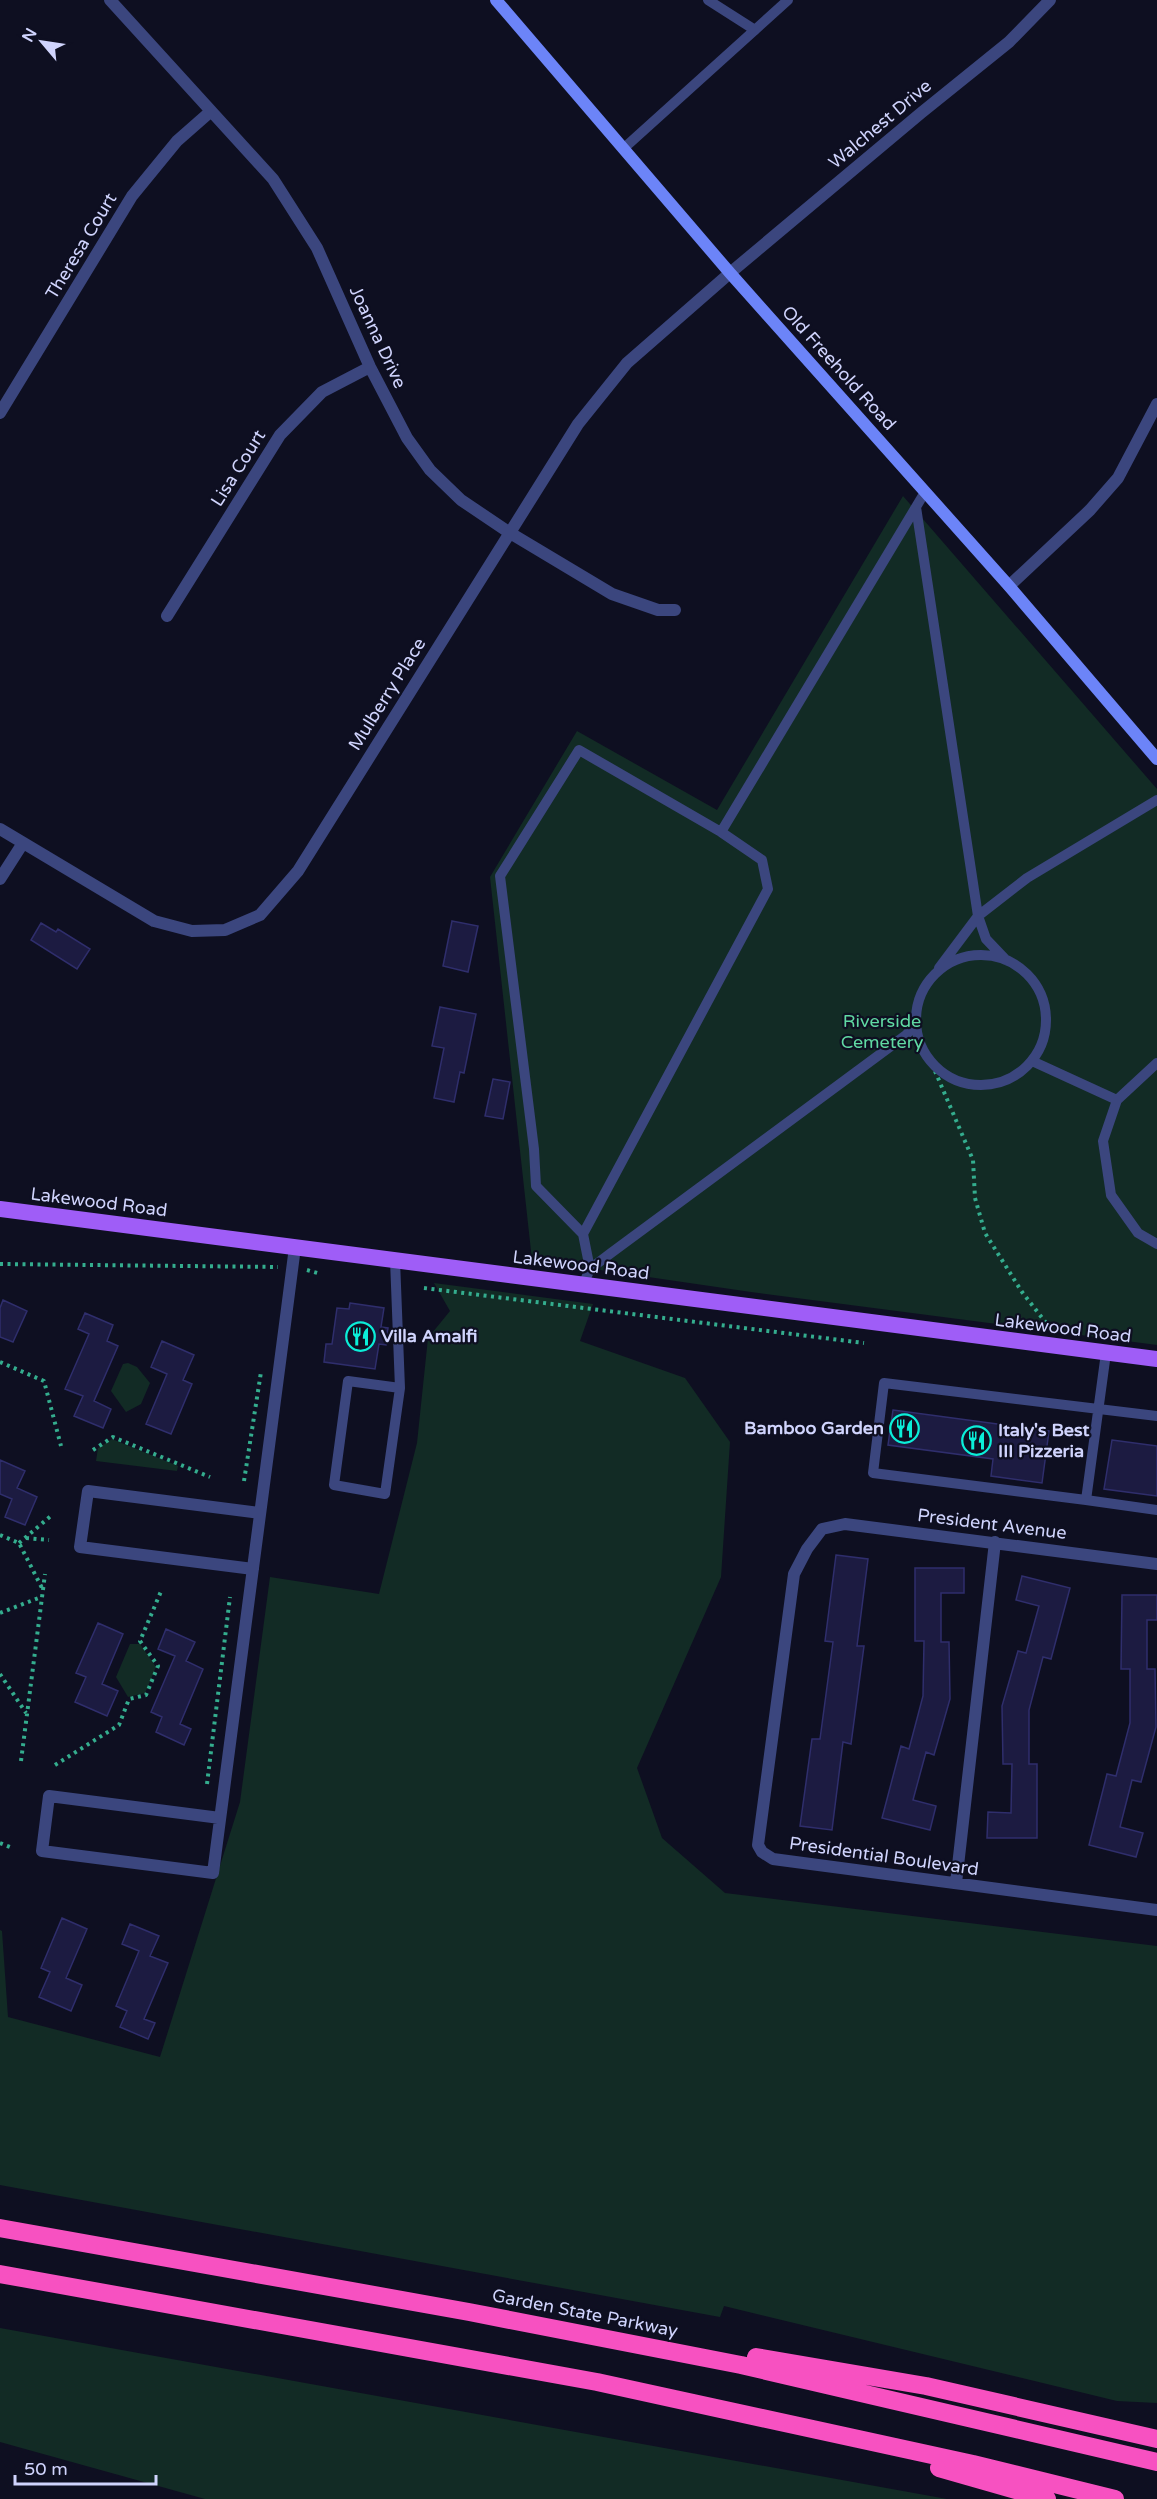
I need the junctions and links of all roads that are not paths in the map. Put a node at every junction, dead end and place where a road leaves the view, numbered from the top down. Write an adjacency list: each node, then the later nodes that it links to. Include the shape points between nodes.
1 (110, 0): 7 (street, Joanna Drive)
2 (496, 0): 8 (main road, Old Freehold Road)
3 (708, 0): 6 (lane)
4 (788, 0): 6 (lane)
5 (1050, 0): 9 (street, Walchest Drive, via 1009,42)
6 (755, 30): 8 (lane)
7 (210, 112): 10 (street, Joanna Drive, via 273,179 317,248); 12 (street, Theresa Court, via 177,141 132,196)
8 (623, 149): 9 (main road, Old Freehold Road)
9 (730, 273): 13 (main road, Old Freehold Road); 15 (street, Mulberry Place, via 627,363 578,424)
10 (370, 367): 15 (street, Joanna Drive, via 407,438 430,470 461,500); 18 (street, Lisa Court, via 322,392 280,435)
11 (1157, 404): 16 (street, via 1118,478 1090,510)
12 (0, 413)
13 (925, 492): 14 (lane); 16 (main road, Old Freehold Road)
14 (916, 507): 22 (lane); 25 (lane)
15 (510, 533): 17 (street, Joanna Drive, via 612,594 658,610); 23 (street, Mulberry Place, via 298,871 260,915 225,930 192,931 154,921)
16 (1009, 586): 19 (main road, Old Freehold Road)
17 (675, 610)
18 (167, 616)
19 (1157, 759)
20 (1157, 800): 25 (lane, via 1027,878)
21 (0, 829): 23 (street, Mulberry Place)
22 (721, 832): 33 (lane, via 762,860 768,889); 33 (lane, via 579,750 500,876 536,1186)
23 (23, 843): 24 (street)
24 (0, 879)
25 (978, 916): 26 (lane, via 986,939); 27 (lane)
26 (1006, 960): 27 (lane, via 990,956 957,960); 29 (lane, via 1023,970 1044,1003 1043,1042)
27 (928, 983): 28 (lane, via 918,1002)
28 (916, 1024): 29 (lane, via 921,1045 932,1064 950,1078 971,1085 994,1084 1015,1076); 37 (lane)
29 (1032, 1061): 31 (lane)
30 (1157, 1064): 31 (lane)
31 (1117, 1100): 34 (lane, via 1103,1140 1111,1195 1138,1233)
32 (0, 1209): 35 (main road, Lakewood Road)
33 (583, 1234): 37 (lane)
34 (1157, 1244)
35 (295, 1247): 36 (main road, Lakewood Road); 45 (street)
36 (395, 1260): 37 (main road, Lakewood Road); 40 (lane)
37 (587, 1277): 38 (main road, Lakewood Road)
38 (1106, 1353): 39 (main road, Lakewood Road); 41 (lane)
39 (1157, 1359)
40 (400, 1388): 40 (lane, via 385,1494 334,1485 348,1381)
41 (1098, 1409): 42 (lane); 43 (lane); 43 (lane, via 884,1383 873,1473)
42 (1157, 1416)
43 (1086, 1500): 44 (lane)
44 (1157, 1510)
45 (260, 1513): 49 (street); 49 (street, via 88,1491 80,1547)
46 (822, 1529): 47 (street, President Avenue, via 845,1524); 51 (street, Presidential Boulevard, via 794,1574 758,1845 773,1859)
47 (995, 1542): 48 (street, President Avenue); 51 (street)
48 (1157, 1564)
49 (253, 1569): 50 (street)
50 (220, 1818): 50 (street, via 213,1873 42,1851 49,1796)
51 (956, 1883): 52 (street, Presidential Boulevard)
52 (1157, 1910)
53 (0, 2228): 55 (highway, Garden State Parkway)
54 (0, 2274): 56 (highway, via 597,2382)
55 (469, 2312): 57 (highway, via 567,2324 926,2386); 58 (highway, Garden State Parkway, via 741,2365)
56 (762, 2417): 59 (highway); 60 (highway)
57 (1157, 2439)
58 (1157, 2463)
59 (1047, 2499)
60 (1115, 2499)

